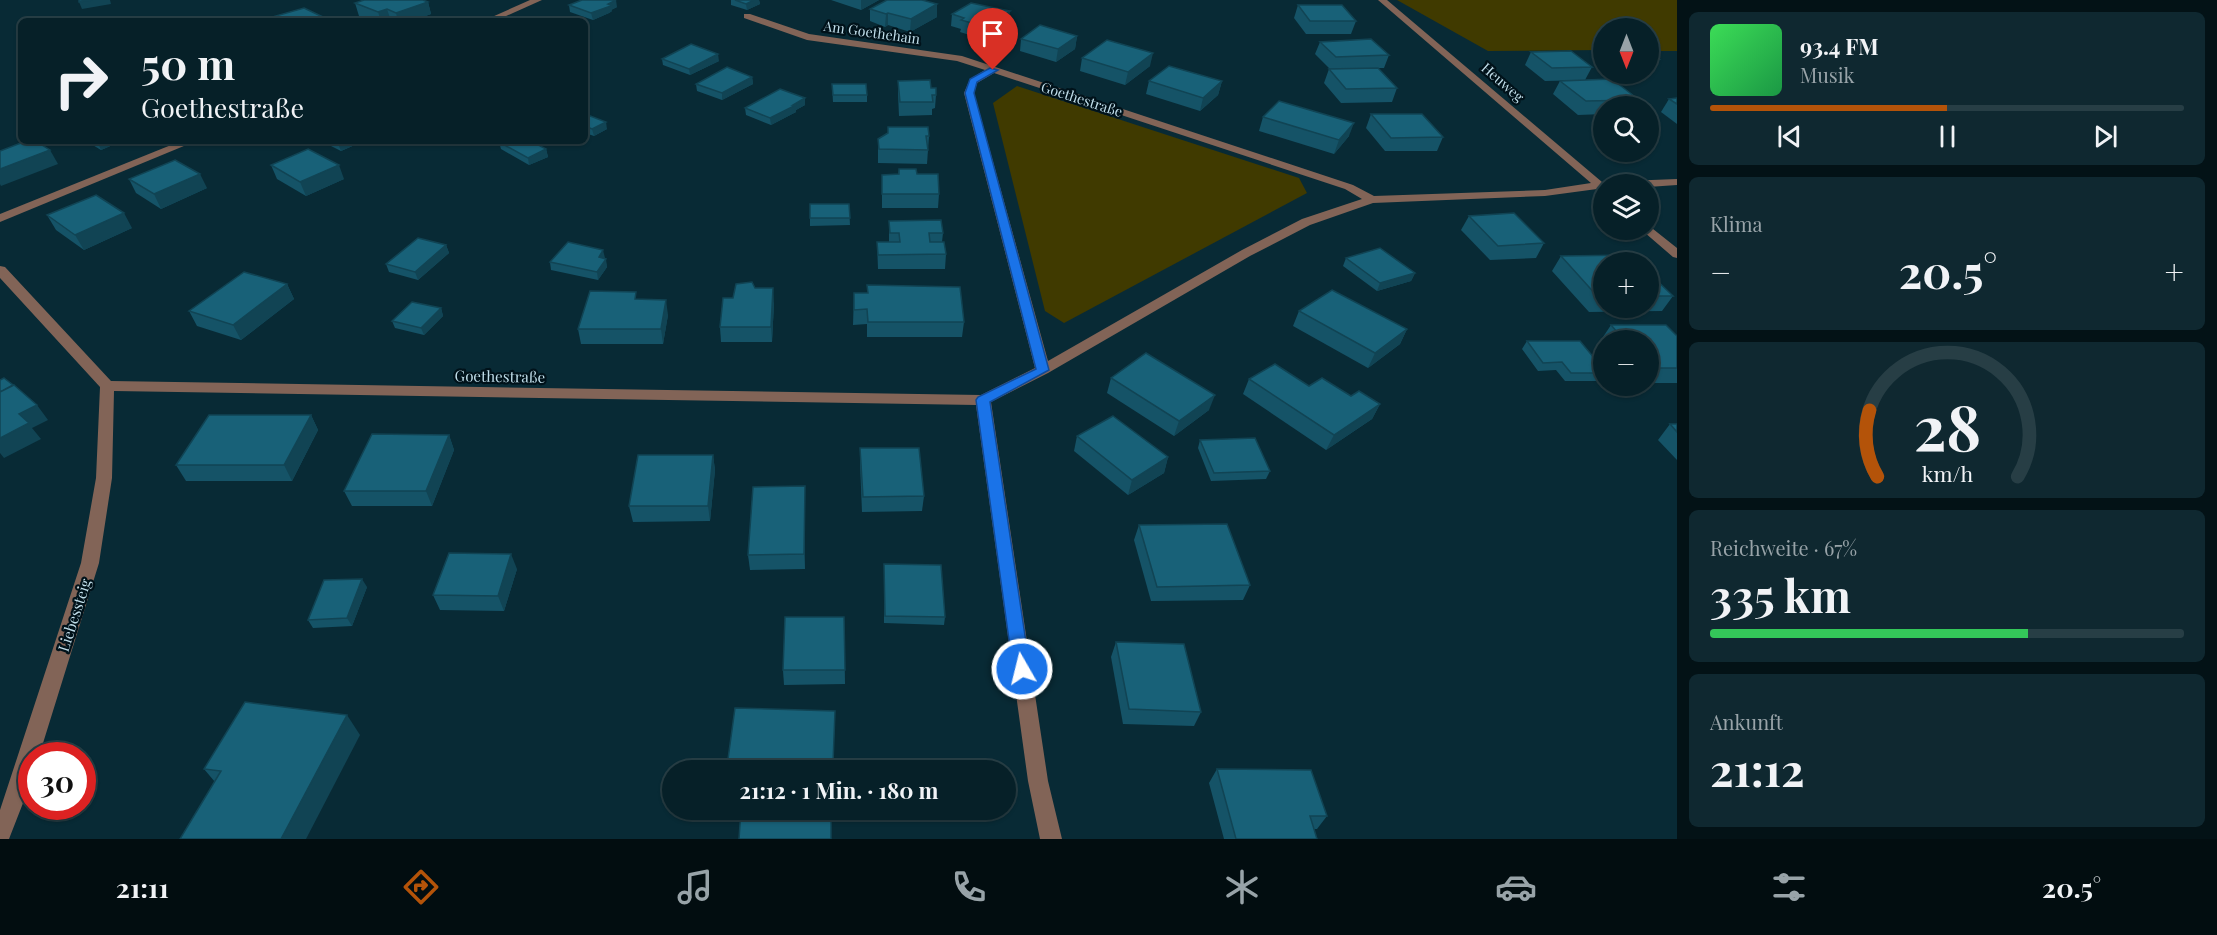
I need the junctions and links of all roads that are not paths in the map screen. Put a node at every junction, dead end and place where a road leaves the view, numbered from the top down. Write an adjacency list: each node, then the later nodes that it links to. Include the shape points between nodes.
1 (538, 0): 4 (street)
2 (1382, 0): 7 (street, Heuweg)
3 (747, 16): 5 (street, Am Goethehain, via 807,37 959,58)
4 (494, 18)
5 (993, 70): 11 (street, Goethestraße, via 1349,187); 16 (street, via 973,81 969,93)
6 (184, 144): 12 (street)
7 (1593, 179)
8 (1677, 182): 9 (street)
9 (1659, 183)
10 (1593, 188): 11 (street, Goethestraße)
11 (1372, 200): 16 (street, Goethestraße, via 1306,222 1246,253)
12 (0, 218)
13 (1659, 238): 14 (street)
14 (1677, 254)
15 (0, 270): 17 (street)
16 (1043, 370): 18 (street, Goethestraße)
17 (107, 386): 18 (street, Goethestraße); 19 (street, Liebessteig, via 104,478 90,563 16,797)
18 (983, 400): 20 (street, via 1038,781)
19 (0, 835)
20 (1051, 839)

